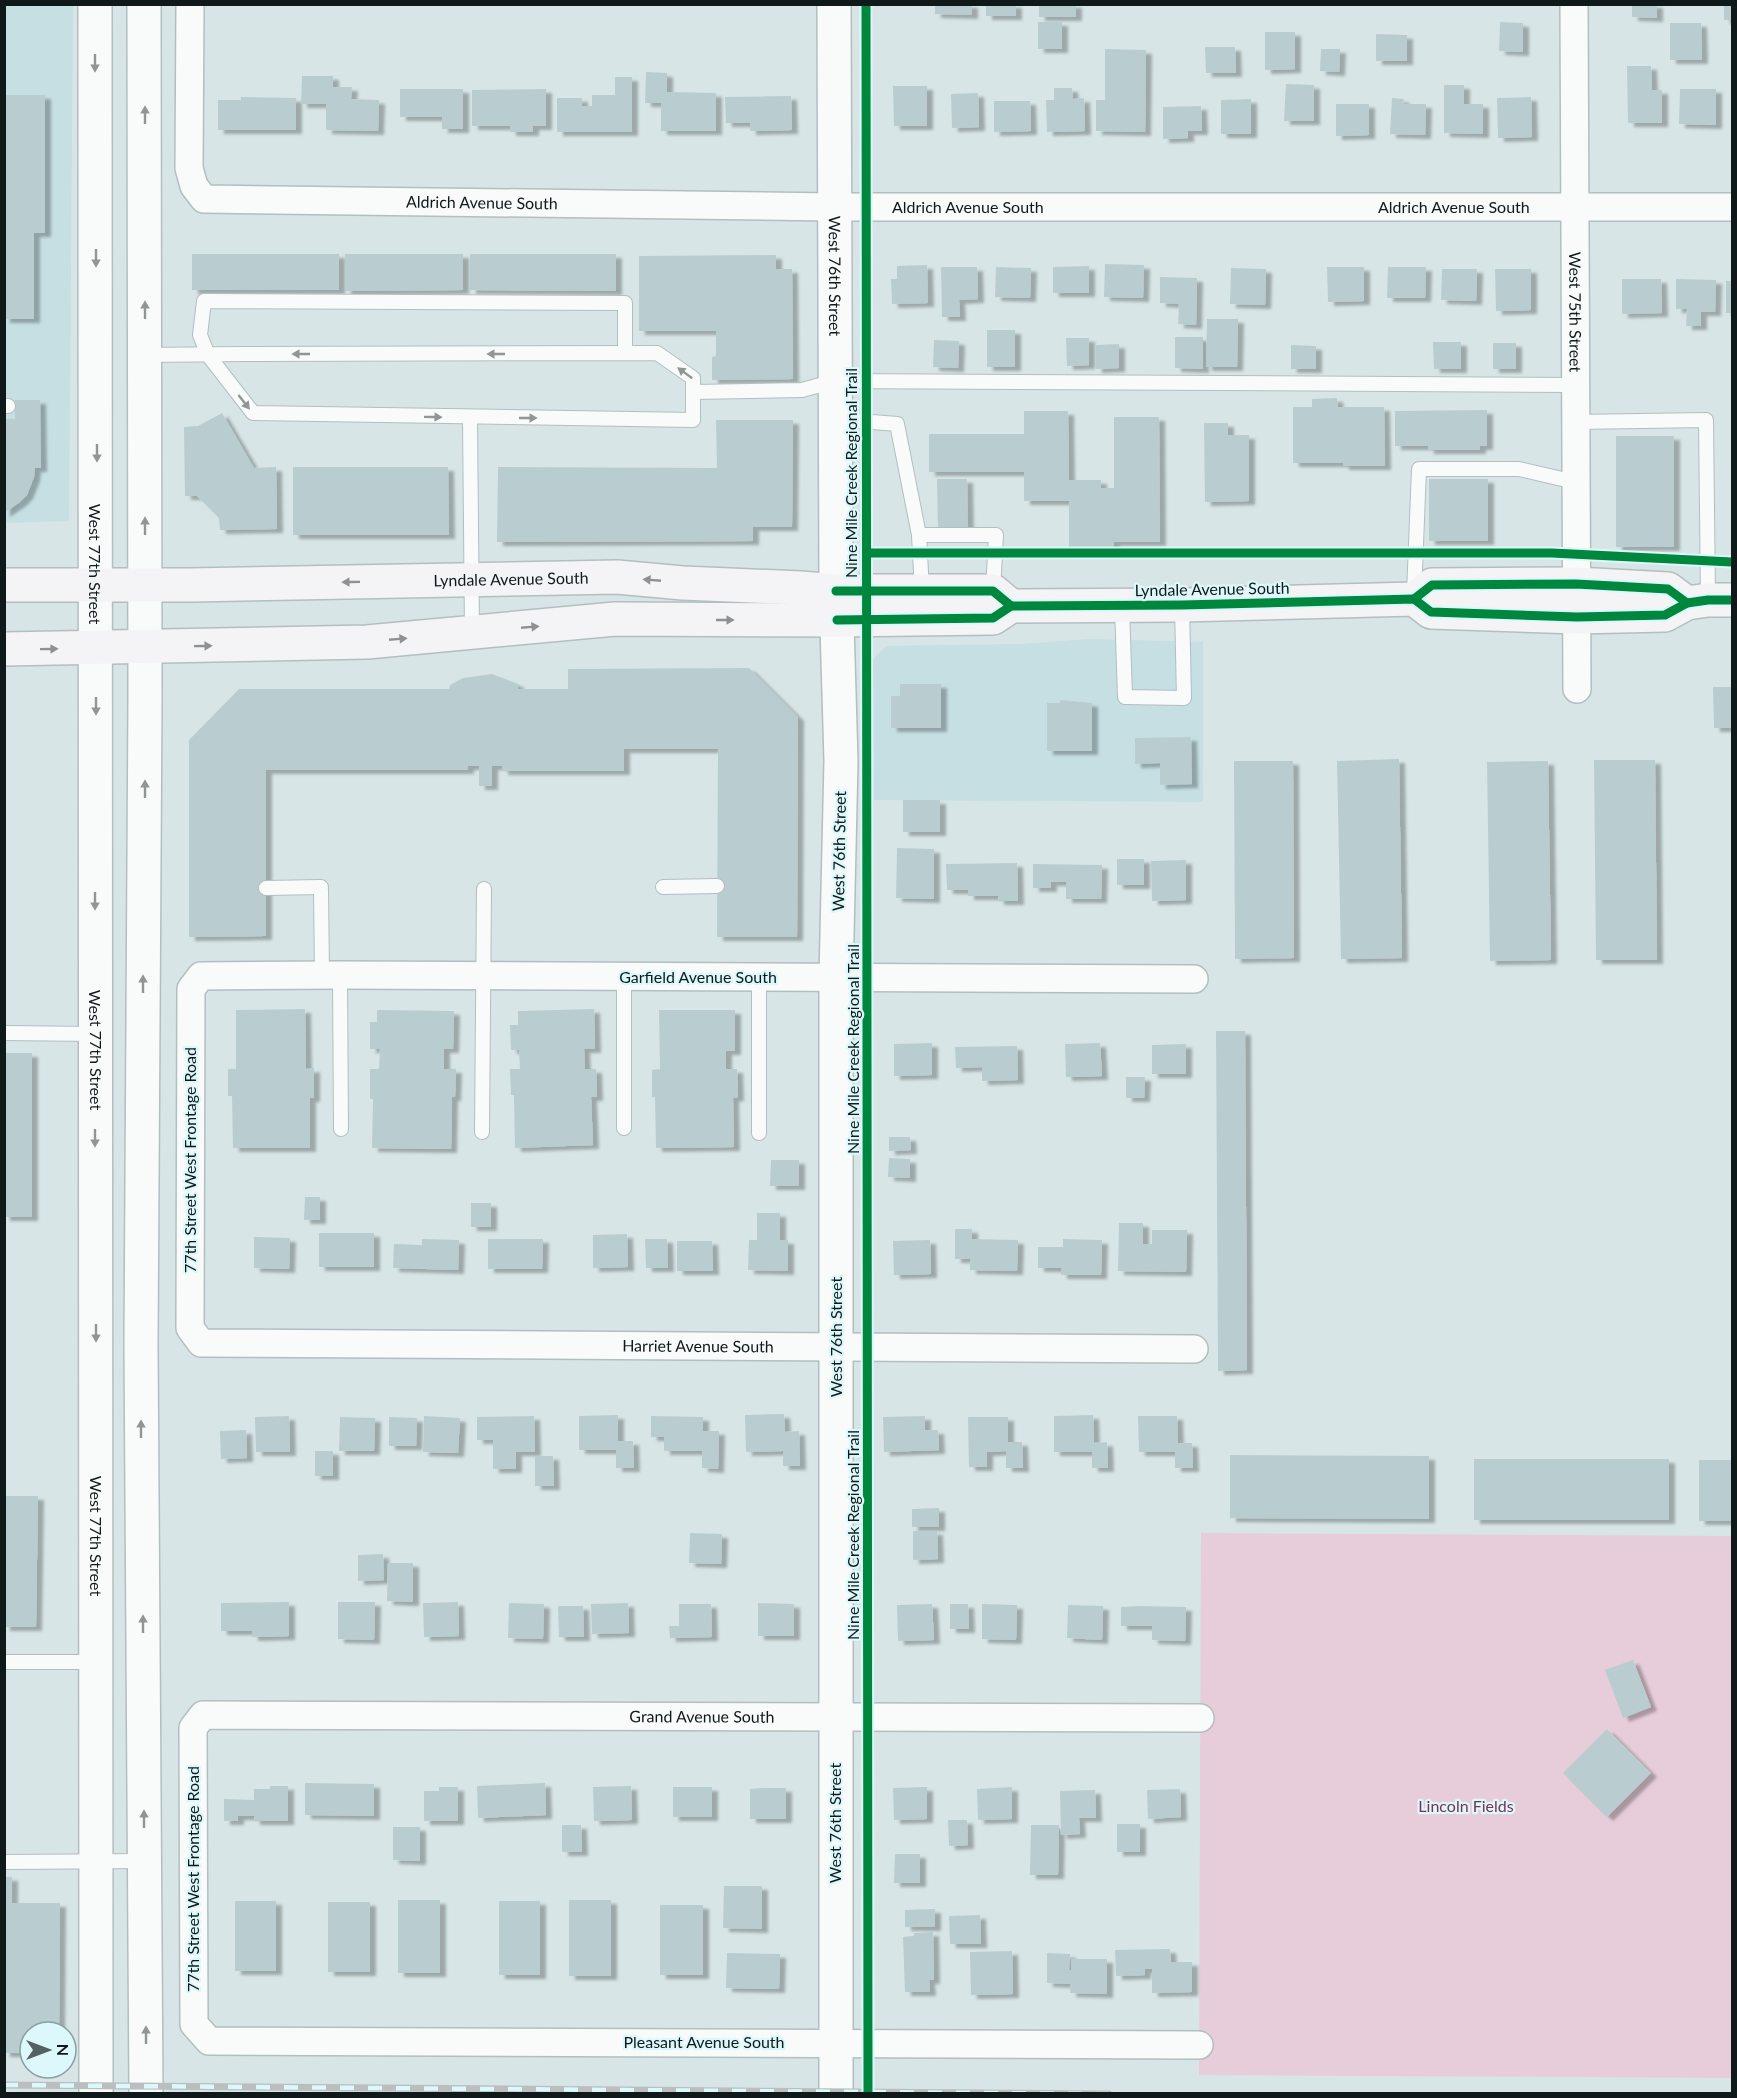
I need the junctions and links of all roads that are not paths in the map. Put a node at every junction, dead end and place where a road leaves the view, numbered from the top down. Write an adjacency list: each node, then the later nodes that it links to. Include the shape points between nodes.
1 (95, 4): 21 (street, West 77th Street, one-way to 21)
2 (144, 4): 11 (street, one-way to 2)
3 (190, 4): 6 (street, Aldrich Avenue South, via 189,168 194,186 204,199)
4 (834, 4): 6 (street, West 76th Street)
5 (1574, 4): 7 (street, West 75th Street)
6 (834, 207): 7 (street, Aldrich Avenue South); 12 (street, West 76th Street)
7 (1575, 207): 8 (street, Aldrich Avenue South); 13 (street, West 75th Street)
8 (1732, 207)
9 (625, 353): 10 (lane, one-way to 10); 10 (lane, via 625,303 204,301 200,335); 14 (lane, one-way to 9, via 693,378 657,353)
10 (208, 355): 11 (lane); 15 (lane, one-way to 15, via 253,413)
11 (145, 356): 22 (street, one-way to 11)
12 (835, 381): 13 (lane); 14 (lane, via 802,390); 16 (street, West 76th Street)
13 (1575, 385): 17 (street, West 75th Street)
14 (693, 392): 15 (lane, one-way to 14, via 693,420)
15 (470, 418): 20 (lane)
16 (835, 419): 19 (lane, via 897,424); 30 (street, West 76th Street)
17 (1575, 422): 18 (street, West 75th Street); 28 (lane, via 1706,420)
18 (1575, 482): 23 (street, West 75th Street); 27 (lane, via 1519,469 1419,469)
19 (919, 535): 25 (lane); 26 (lane, via 996,535)
20 (472, 580): 22 (main road, Lyndale Avenue South, one-way to 22); 30 (main road, Lyndale Avenue South, one-way to 20, via 801,588 617,577); 33 (lane)
21 (96, 584): 22 (main road, Lyndale Avenue South); 24 (main road, Lyndale Avenue South); 35 (street, West 77th Street)
22 (145, 584): 34 (street)
23 (1576, 584): 27 (main road, Lyndale Avenue South, via 1432,585); 28 (main road, Lyndale Avenue South, via 1668,589); 32 (street, West 75th Street)
24 (4, 585)
25 (922, 591): 26 (main road, Lyndale Avenue South); 30 (main road, Lyndale Avenue South)
26 (1002, 599): 30 (main road, Lyndale Avenue South, via 993,618); 31 (main road, Lyndale Avenue South)
27 (1414, 599): 29 (main road, Lyndale Avenue South); 32 (main road, Lyndale Avenue South, via 1431,612)
28 (1709, 601): 32 (main road, Lyndale Avenue South, via 1665,615)
29 (1182, 605): 31 (main road, Lyndale Avenue South); 31 (lane, via 1184,698 1125,697)
30 (836, 606): 33 (main road, Lyndale Avenue South, one-way to 30); 47 (street, West 76th Street, via 841,761)
31 (1122, 606)
32 (1577, 617): 37 (street, West 75th Street)
33 (472, 632): 34 (main road, Lyndale Avenue South, one-way to 33, via 367,642)
34 (145, 647): 35 (main road, Lyndale Avenue South); 63 (street, one-way to 34, via 141,1344)
35 (94, 648): 36 (main road, Lyndale Avenue South, one-way to 35); 50 (street, West 77th Street, one-way to 50)
36 (4, 649)
37 (1577, 689)
38 (717, 886): 39 (lane)
39 (663, 887)
40 (266, 888): 42 (lane, via 321,889)
41 (483, 889): 44 (lane)
42 (331, 975): 43 (street, Garfield Avenue South); 44 (street, Garfield Avenue South); 52 (lane)
43 (201, 976): 55 (street, 77th Street West Frontage Road, via 191,989 190,1135 190,1328)
44 (482, 976): 45 (street, Garfield Avenue South); 53 (lane)
45 (624, 977): 46 (street, Garfield Avenue South); 51 (lane)
46 (759, 978): 47 (street, Garfield Avenue South); 54 (lane)
47 (836, 978): 48 (street, Garfield Avenue South); 56 (street, West 76th Street)
48 (1194, 979)
49 (4, 1033): 50 (lane)
50 (95, 1034): 59 (street, West 77th Street, one-way to 59)
51 (624, 1128)
52 (341, 1129)
53 (482, 1132)
54 (759, 1133)
55 (201, 1343): 56 (street, Harriet Avenue South)
56 (836, 1348): 57 (street, Harriet Avenue South); 61 (street, West 76th Street)
57 (1194, 1349)
58 (4, 1662): 59 (lane)
59 (96, 1662): 65 (street, West 77th Street)
60 (203, 1715): 61 (street, Grand Avenue South); 66 (street, 77th Street West Frontage Road, via 193,1728 194,2024)
61 (835, 1717): 62 (street, Grand Avenue South); 67 (street, West 76th Street)
62 (1200, 1718)
63 (145, 1861): 65 (lane); 70 (street, one-way to 63)
64 (4, 1862): 65 (lane)
65 (96, 1862): 69 (street, West 77th Street)
66 (209, 2041): 67 (street, Pleasant Avenue South)
67 (835, 2043): 68 (street, Pleasant Avenue South); 71 (street, West 76th Street)
68 (1199, 2045)
69 (96, 2094)
70 (146, 2094)
71 (836, 2094)

